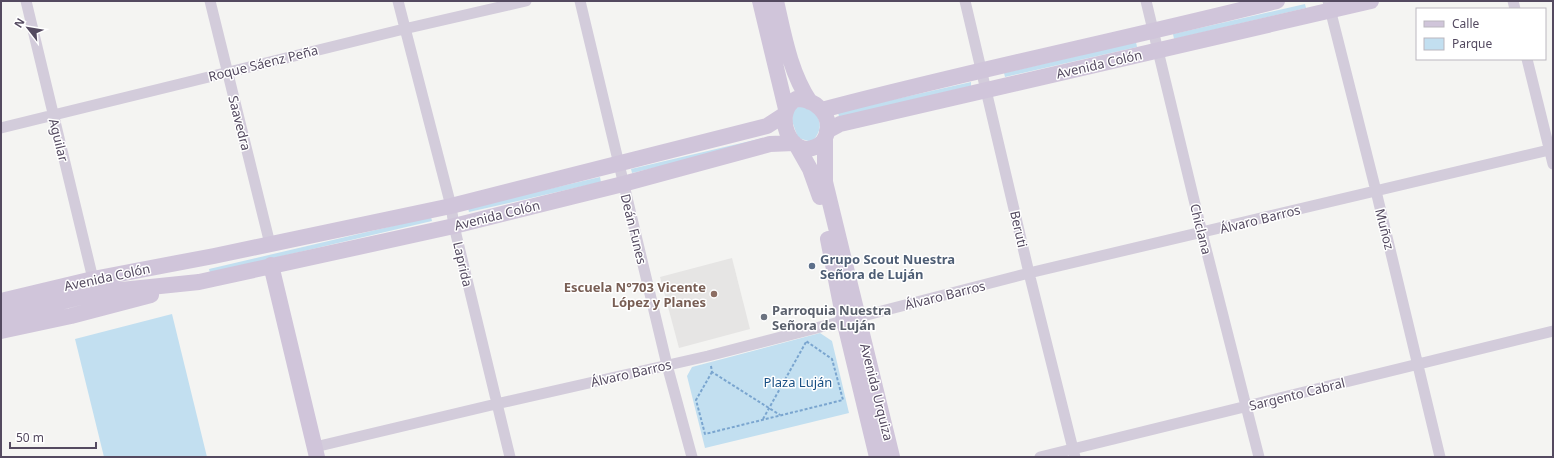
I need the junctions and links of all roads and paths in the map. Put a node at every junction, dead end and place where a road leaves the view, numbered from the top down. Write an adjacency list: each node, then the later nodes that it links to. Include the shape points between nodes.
1 (26, 1): 22 (street, Aguilar)
2 (210, 1): 18 (street, Saavedra)
3 (398, 1): 13 (street, Laprida)
4 (526, 1): 13 (street, Roque Sáenz Peña)
5 (580, 1): 27 (street, Deán Funes)
6 (760, 1): 21 (main road)
7 (776, 1): 20 (main road, via 795,75 801,88)
8 (965, 1): 17 (street, Beruti)
9 (1146, 1): 14 (street, Chiclana)
10 (1277, 1): 14 (main road, Avenida Colón)
11 (1371, 1): 12 (main road, Avenida Colón)
12 (1329, 6): 15 (main road, Avenida Colón); 30 (street, Muñoz)
13 (404, 29): 18 (street, Roque Sáenz Peña); 31 (street, Laprida)
14 (1154, 32): 15 (street, Chiclana); 17 (main road, Avenida Colón)
15 (1158, 51): 19 (main road, Avenida Colón); 33 (street, Chiclana)
16 (1527, 60): 26 (street)
17 (982, 70): 19 (street, Beruti); 20 (main road, Avenida Colón)
18 (227, 72): 22 (street, Roque Sáenz Peña); 34 (street, Saavedra)
19 (987, 90): 24 (main road, Avenida Colón, via 840,124); 36 (street, Beruti)
20 (816, 106): 21 (main road, via 803,99 796,99); 24 (main road, via 827,120)
21 (785, 112): 25 (main road, via 788,135); 27 (main road, Avenida Colón, via 767,126)
22 (53, 115): 23 (street, Roque Sáenz Peña); 38 (street, Aguilar)
23 (1, 128)
24 (826, 135): 25 (main road, via 820,145 811,148 805,149); 41 (main road, Avenida Urquiza, via 825,182)
25 (795, 144): 29 (main road, Avenida Colón, via 770,144); 41 (main road, Avenida Urquiza, via 810,169 820,198)
26 (1551, 150): 28 (street); 30 (street, Álvaro Barros)
27 (619, 163): 29 (street, Deán Funes); 31 (main road, Avenida Colón)
28 (1553, 164)
29 (623, 184): 32 (main road, Avenida Colón); 48 (street, Deán Funes)
30 (1376, 190): 33 (street, Álvaro Barros); 47 (street, Muñoz)
31 (451, 206): 32 (street, Laprida); 34 (main road, Avenida Colón)
32 (454, 226): 35 (main road, Avenida Colón); 50 (street, Laprida)
33 (1202, 233): 36 (street, Álvaro Barros); 51 (street, Chiclana)
34 (270, 244): 38 (main road, Avenida Colón)
35 (271, 265): 37 (main road, Avenida Colón); 55 (main road)
36 (1029, 274): 41 (street, Álvaro Barros); 56 (street, Beruti)
37 (199, 282): 38 (main road, Avenida Colón); 43 (main road, Avenida Colón, via 71,316)
38 (97, 286): 39 (main road, Avenida Colón); 40 (main road, Avenida Colón)
39 (1, 301)
40 (1, 317)
41 (851, 318): 42 (street, Álvaro Barros); 59 (main road, Avenida Urquiza); 60 (main road, Avenida Urquiza)
42 (804, 330): 45 (path); 46 (street, Álvaro Barros)
43 (1, 331)
44 (1553, 331): 47 (street, Sargento Cabral)
45 (806, 342): 52 (path); 53 (path, via 832,359 843,400)
46 (708, 356): 48 (street, Álvaro Barros); 49 (path)
47 (1418, 363): 51 (street, Sargento Cabral); 63 (street, Muñoz)
48 (667, 365): 50 (street, Álvaro Barros); 58 (street, Deán Funes)
49 (712, 372): 52 (path); 54 (path, via 696,400 705,434)
50 (496, 404): 55 (street, Álvaro Barros); 57 (street, Laprida)
51 (1247, 406): 56 (street, Sargento Cabral); 62 (street, Chiclana)
52 (769, 408): 53 (path); 54 (path)
53 (780, 415): 54 (path)
54 (763, 420)
55 (316, 452)
56 (1074, 454): 61 (street, Sargento Cabral)
57 (510, 457)
58 (692, 457)
59 (877, 457)
60 (892, 457)
61 (1040, 457)
62 (1259, 457)
63 (1440, 457)

